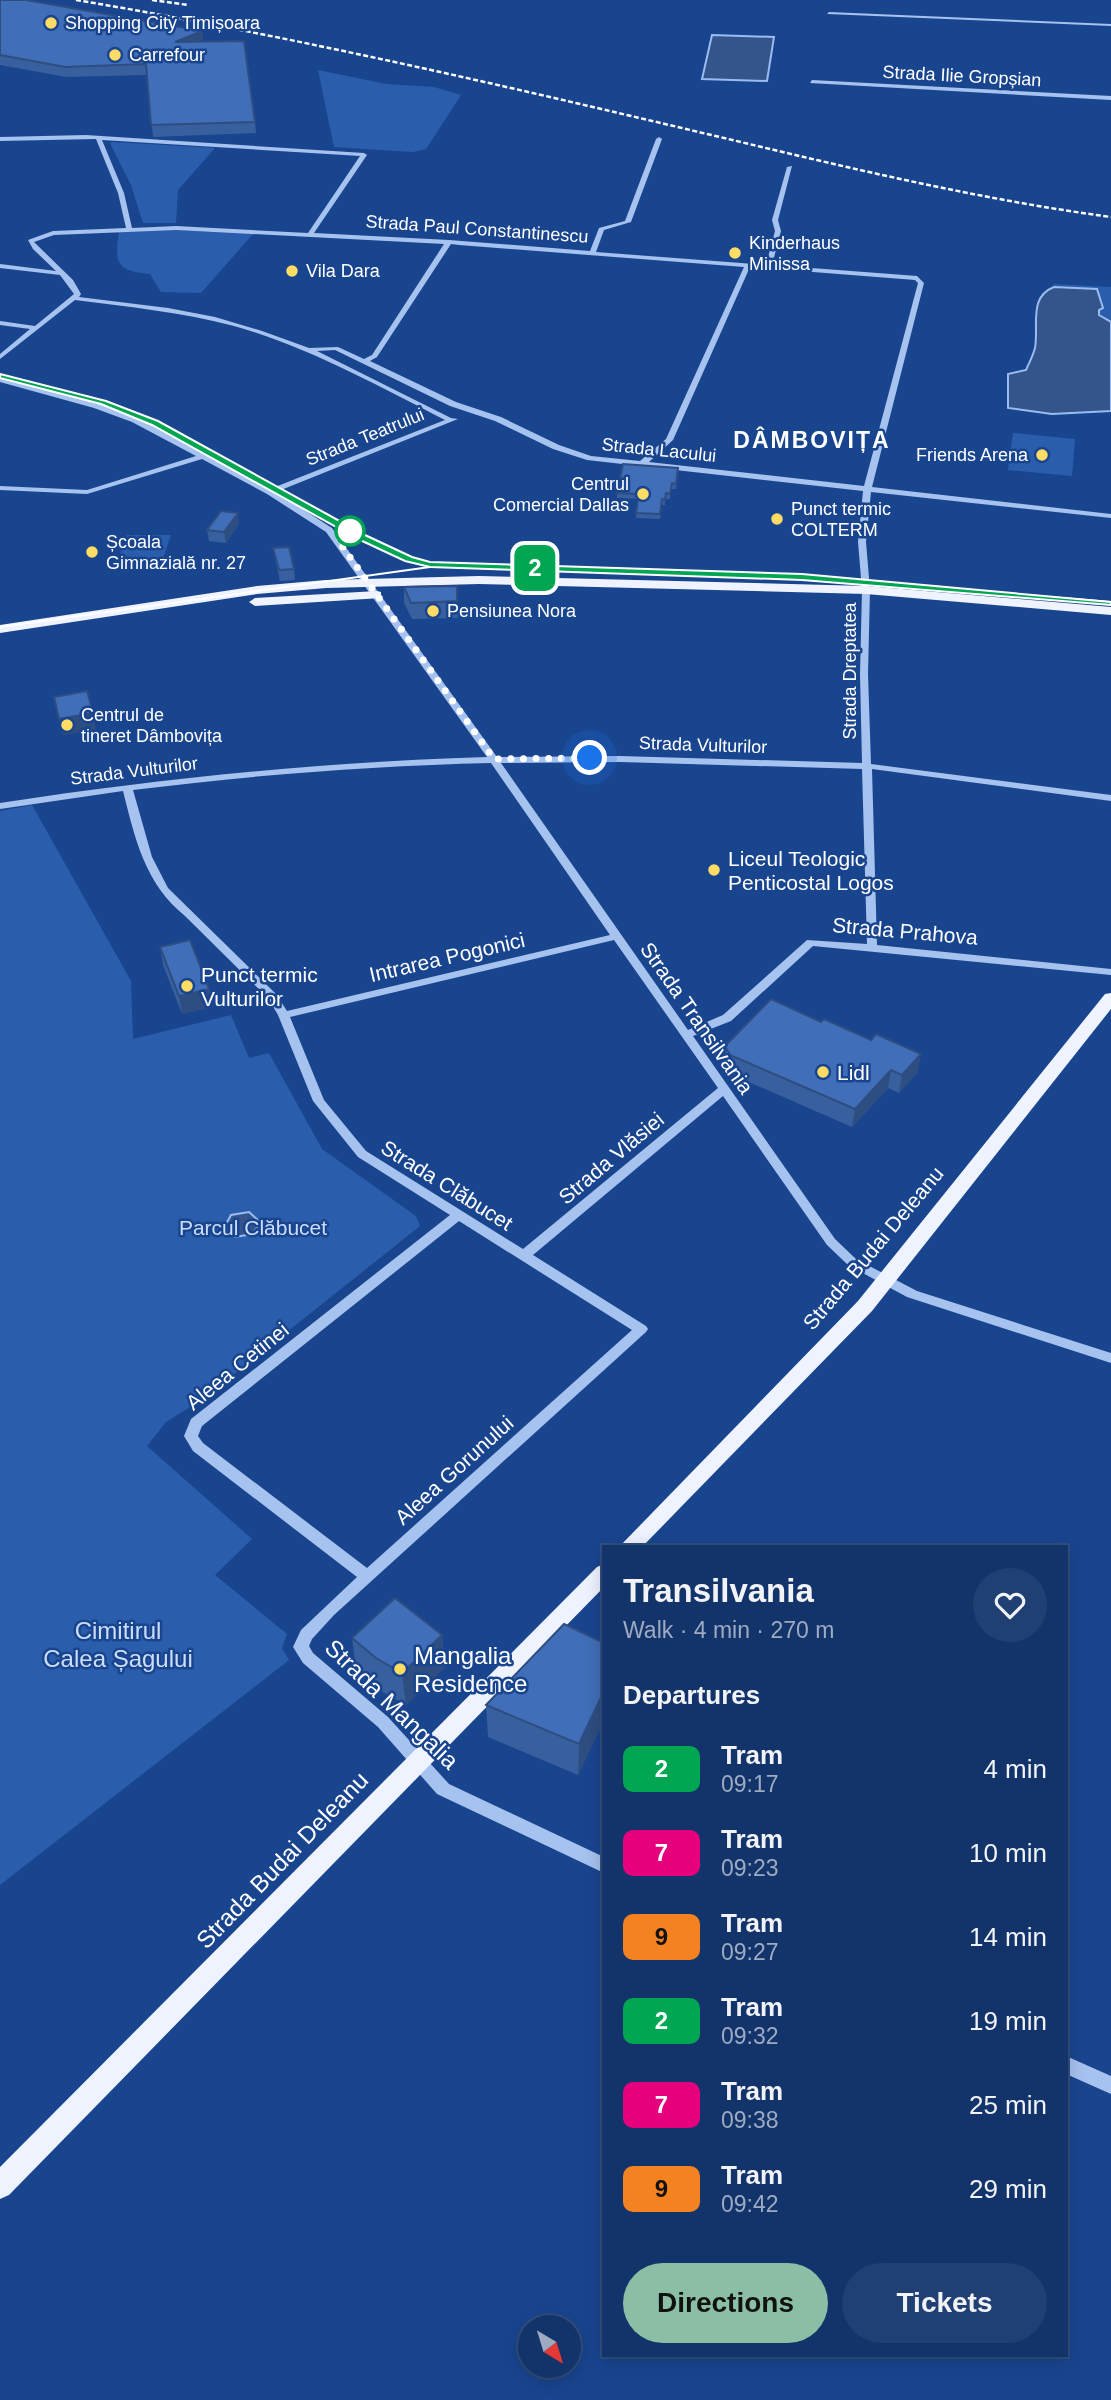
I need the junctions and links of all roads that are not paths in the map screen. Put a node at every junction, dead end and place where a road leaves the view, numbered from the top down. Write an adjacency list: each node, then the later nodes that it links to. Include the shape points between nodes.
1 (829, 13): 2 (street)
2 (1111, 25)
3 (812, 82): 4 (street, Strada Ilie Gropșian)
4 (1111, 98)
5 (98, 138): 6 (street); 9 (street, via 117,177); 10 (street, via 364,155)
6 (0, 139)
7 (659, 139): 12 (street, via 628,222 601,229)
8 (790, 166): 15 (street, via 775,220 778,231)
9 (129, 229): 10 (street, Strada Paul Constantinescu); 16 (street, Strada Paul Constantinescu, via 34,238 32,244)
10 (312, 234): 11 (street, Strada Paul Constantinescu)
11 (449, 242): 12 (street, Strada Paul Constantinescu); 23 (street, via 375,356)
12 (592, 253): 13 (street, Strada Paul Constantinescu)
13 (748, 264): 15 (street, Strada Paul Constantinescu); 28 (street, via 669,440)
14 (0, 266): 16 (street)
15 (769, 266): 17 (street, Strada Paul Constantinescu)
16 (60, 273): 18 (street, via 78,290)
17 (917, 278): 30 (street, Strada Dreptatea, via 921,283)
18 (75, 298): 20 (street); 21 (street, Strada Lacului, via 216,319)
19 (0, 323): 20 (street)
20 (37, 328): 22 (street)
21 (309, 350): 23 (street, Strada Lacului, via 330,347); 26 (street, Strada Lacului)
22 (0, 357)
23 (365, 361): 25 (street, Strada Lacului)
24 (0, 380): 27 (street, via 97,406)
25 (471, 412): 26 (street, Strada Teatrului); 28 (street, Strada Lacului, via 498,419 574,454)
26 (450, 420): 31 (street, Strada Teatrului)
27 (204, 456): 29 (street, via 87,492); 31 (street)
28 (642, 464): 30 (street, Strada Lacului)
29 (0, 488)
30 (867, 490): 32 (street, Strada Lacului); 35 (street, Strada Dreptatea, via 862,542)
31 (270, 492): 34 (street, via 329,530)
32 (1111, 516)
33 (594, 581): 34 (main road); 35 (main road); 36 (main road)
34 (369, 583): 36 (street); 37 (main road, via 257,590)
35 (866, 590): 38 (main road); 41 (street, Strada Dreptatea)
36 (377, 595): 37 (main road); 40 (street, Strada Transilvania)
37 (159, 606): 39 (main road)
38 (1111, 611)
39 (0, 629)
40 (494, 759): 41 (street, Strada Vulturilor); 42 (street, Strada Vulturilor, via 307,768); 45 (street, Strada Transilvania)
41 (866, 766): 43 (street, Strada Vulturilor); 46 (street, Strada Dreptatea)
42 (127, 787): 44 (street, Strada Vulturilor); 49 (street, Strada Clăbucet, via 158,885 272,996)
43 (1111, 798)
44 (0, 806)
45 (618, 936): 49 (street, Intrarea Pogonici); 50 (street, Strada Transilvania)
46 (872, 946): 47 (street, Strada Prahova); 50 (street, Strada Prahova, via 811,942 719,1024)
47 (1111, 972)
48 (1111, 998): 54 (main road, Strada Budai Deleanu)
49 (284, 1015): 52 (street, Strada Clăbucet, via 319,1101 362,1154)
50 (686, 1035): 51 (street, Strada Transilvania)
51 (723, 1090): 53 (street, Strada Vlăsiei); 54 (street, Strada Transilvania, via 831,1242 852,1262)
52 (457, 1216): 53 (street, Strada Clăbucet); 59 (street, Aleea Cetinei, via 197,1423 191,1436 198,1447)
53 (523, 1256): 55 (street, Strada Clăbucet)
54 (885, 1282): 56 (street, Strada Transilvania); 57 (main road, Strada Budai Deleanu)
55 (641, 1329): 59 (street, Aleea Gorunului)
56 (1111, 1358)
57 (631, 1545)
58 (602, 1575): 61 (main road, Strada Budai Deleanu)
59 (368, 1576): 60 (street, Aleea Gorunului, via 306,1635)
60 (301, 1647): 61 (street, Strada Mangalia, via 383,1721)
61 (418, 1762): 62 (street, Strada Mangalia, via 453,1795); 65 (main road, Strada Budai Deleanu)
62 (602, 1864)
63 (1068, 2066): 64 (street)
64 (1111, 2085)
65 (0, 2186)

